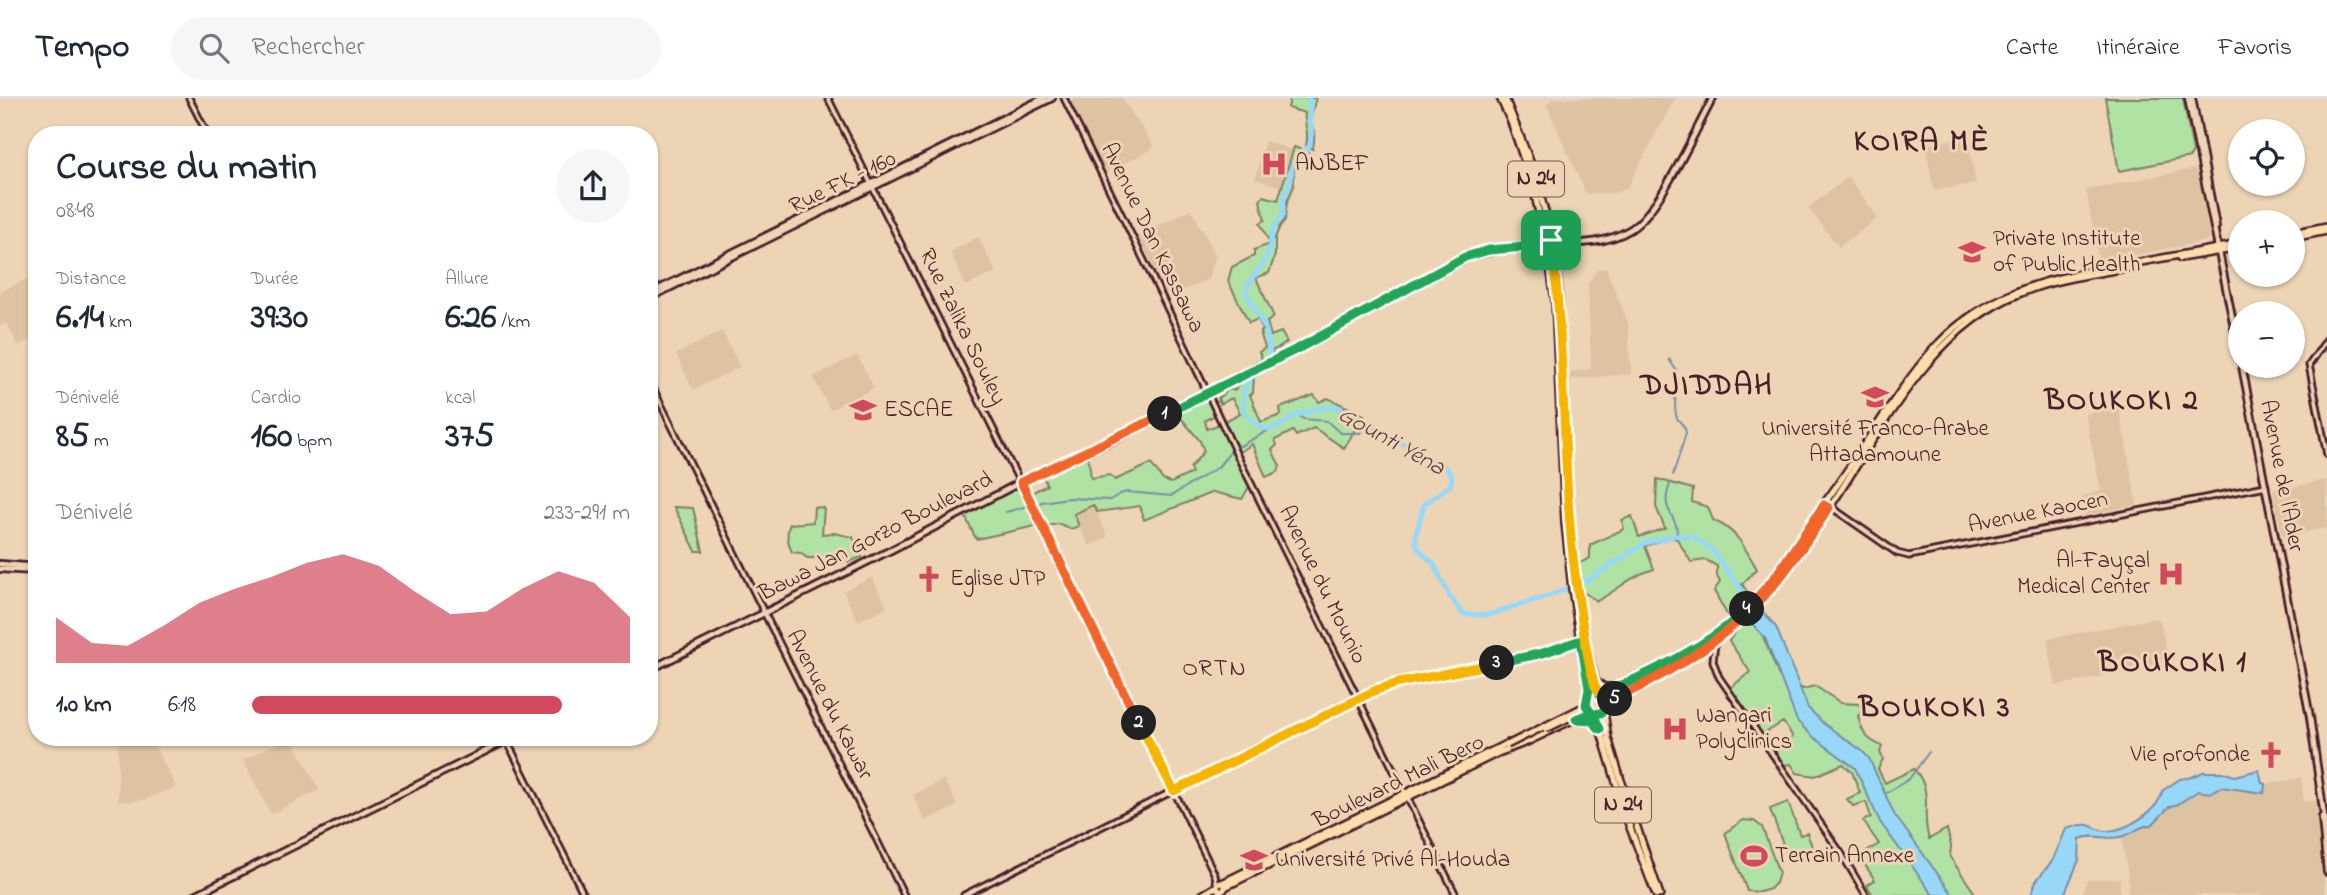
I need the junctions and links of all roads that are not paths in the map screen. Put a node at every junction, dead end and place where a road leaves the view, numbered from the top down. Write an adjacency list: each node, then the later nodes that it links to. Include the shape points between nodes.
1 (189, 98): 9 (street)
2 (828, 98): 10 (street, Rue Zalika Souley)
3 (1044, 98): 10 (main road, Rue FK - 160)
4 (1052, 98): 10 (main road, Rue FK - 160)
5 (1064, 98): 20 (street, Avenue Dan Kassawa)
6 (1502, 98): 13 (main road, N 24)
7 (1713, 98): 13 (main road, Bawa Jan Gorzo Boulevard, via 1665,189 1640,222 1602,240)
8 (2190, 98): 15 (main road)
9 (203, 126)
10 (872, 186): 16 (main road, Rue FK - 160); 23 (street, Rue Zalika Souley)
11 (2326, 231): 12 (main road)
12 (2305, 233)
13 (1549, 244): 20 (main road, Bawa Jan Gorzo Boulevard, via 1465,257); 28 (main road, N 24)
14 (2228, 248): 15 (main road)
15 (2219, 249): 17 (main road); 25 (main road, via 2055,282 2020,293 1967,323 1944,344 1901,399)
16 (658, 292)
17 (2229, 301)
18 (2327, 339): 22 (street, via 2309,365)
19 (2244, 378): 24 (main road, Avenue de l'Ader)
20 (1208, 393): 23 (main road, Bawa Jan Gorzo Boulevard); 39 (street, Avenue du Mounio)
21 (658, 398): 30 (street, Avenue du Kawar)
22 (2327, 455)
23 (1021, 482): 30 (main road, Bawa Jan Gorzo Boulevard); 48 (street, Rue Zalika Souley)
24 (2266, 486): 25 (street, Avenue Kaocen, via 1906,556); 50 (main road, Avenue de l'Ader)
25 (1828, 505): 29 (main road)
26 (0, 566): 27 (main road)
27 (28, 568)
28 (1574, 588): 31 (main road, N 24); 35 (main road, N 24)
29 (1749, 609): 32 (main road); 33 (main road)
30 (764, 614): 34 (main road, Bawa Jan Gorzo Boulevard); 57 (street, Avenue du Kawar)
31 (1581, 640): 38 (main road, N 24); 39 (street, via 1543,653 1399,683)
32 (1715, 640): 33 (main road); 63 (street, via 1713,661 1719,677)
33 (1673, 665): 36 (main road); 41 (main road); 47 (main road, bridge)
34 (658, 666)
35 (1593, 678): 36 (main road, via 1604,687); 37 (main road, N 24)
36 (1618, 687): 37 (main road)
37 (1600, 695): 38 (main road); 41 (main road)
38 (1589, 696): 40 (main road)
39 (1357, 698): 48 (street); 49 (street, Avenue du Mounio)
40 (1585, 704): 42 (main road); 47 (main road, Boulevard Mali Bero)
41 (1605, 708): 42 (main road); 51 (main road, N 24, via 1608,738)
42 (1592, 714): 43 (main road, Boulevard Mali Bero); 44 (main road, N 24)
43 (1576, 719): 44 (main road, via 1591,720); 47 (main road, Boulevard Mali Bero, via 1512,749)
44 (1600, 729): 51 (main road, N 24)
45 (490, 746): 55 (main road)
46 (510, 746): 56 (street)
47 (1497, 751): 49 (main road, Boulevard Mali Bero)
48 (1174, 791): 54 (street, Rue Zalika Souley); 58 (street)
49 (1406, 795): 54 (main road, Boulevard Mali Bero); 61 (street, Avenue du Mounio)
50 (2323, 800): 52 (main road, Avenue de l'Ader); 53 (main road, Avenue de l'Ader)
51 (1629, 814): 62 (main road, N 24)
52 (2327, 837)
53 (2327, 872)
54 (1221, 887): 59 (main road, Boulevard Mali Bero); 60 (main road, Boulevard Mali Bero)
55 (195, 895)
56 (584, 895)
57 (904, 895)
58 (964, 895)
59 (1202, 895)
60 (1212, 895)
61 (1456, 895)
62 (1658, 895)
63 (1866, 895)

